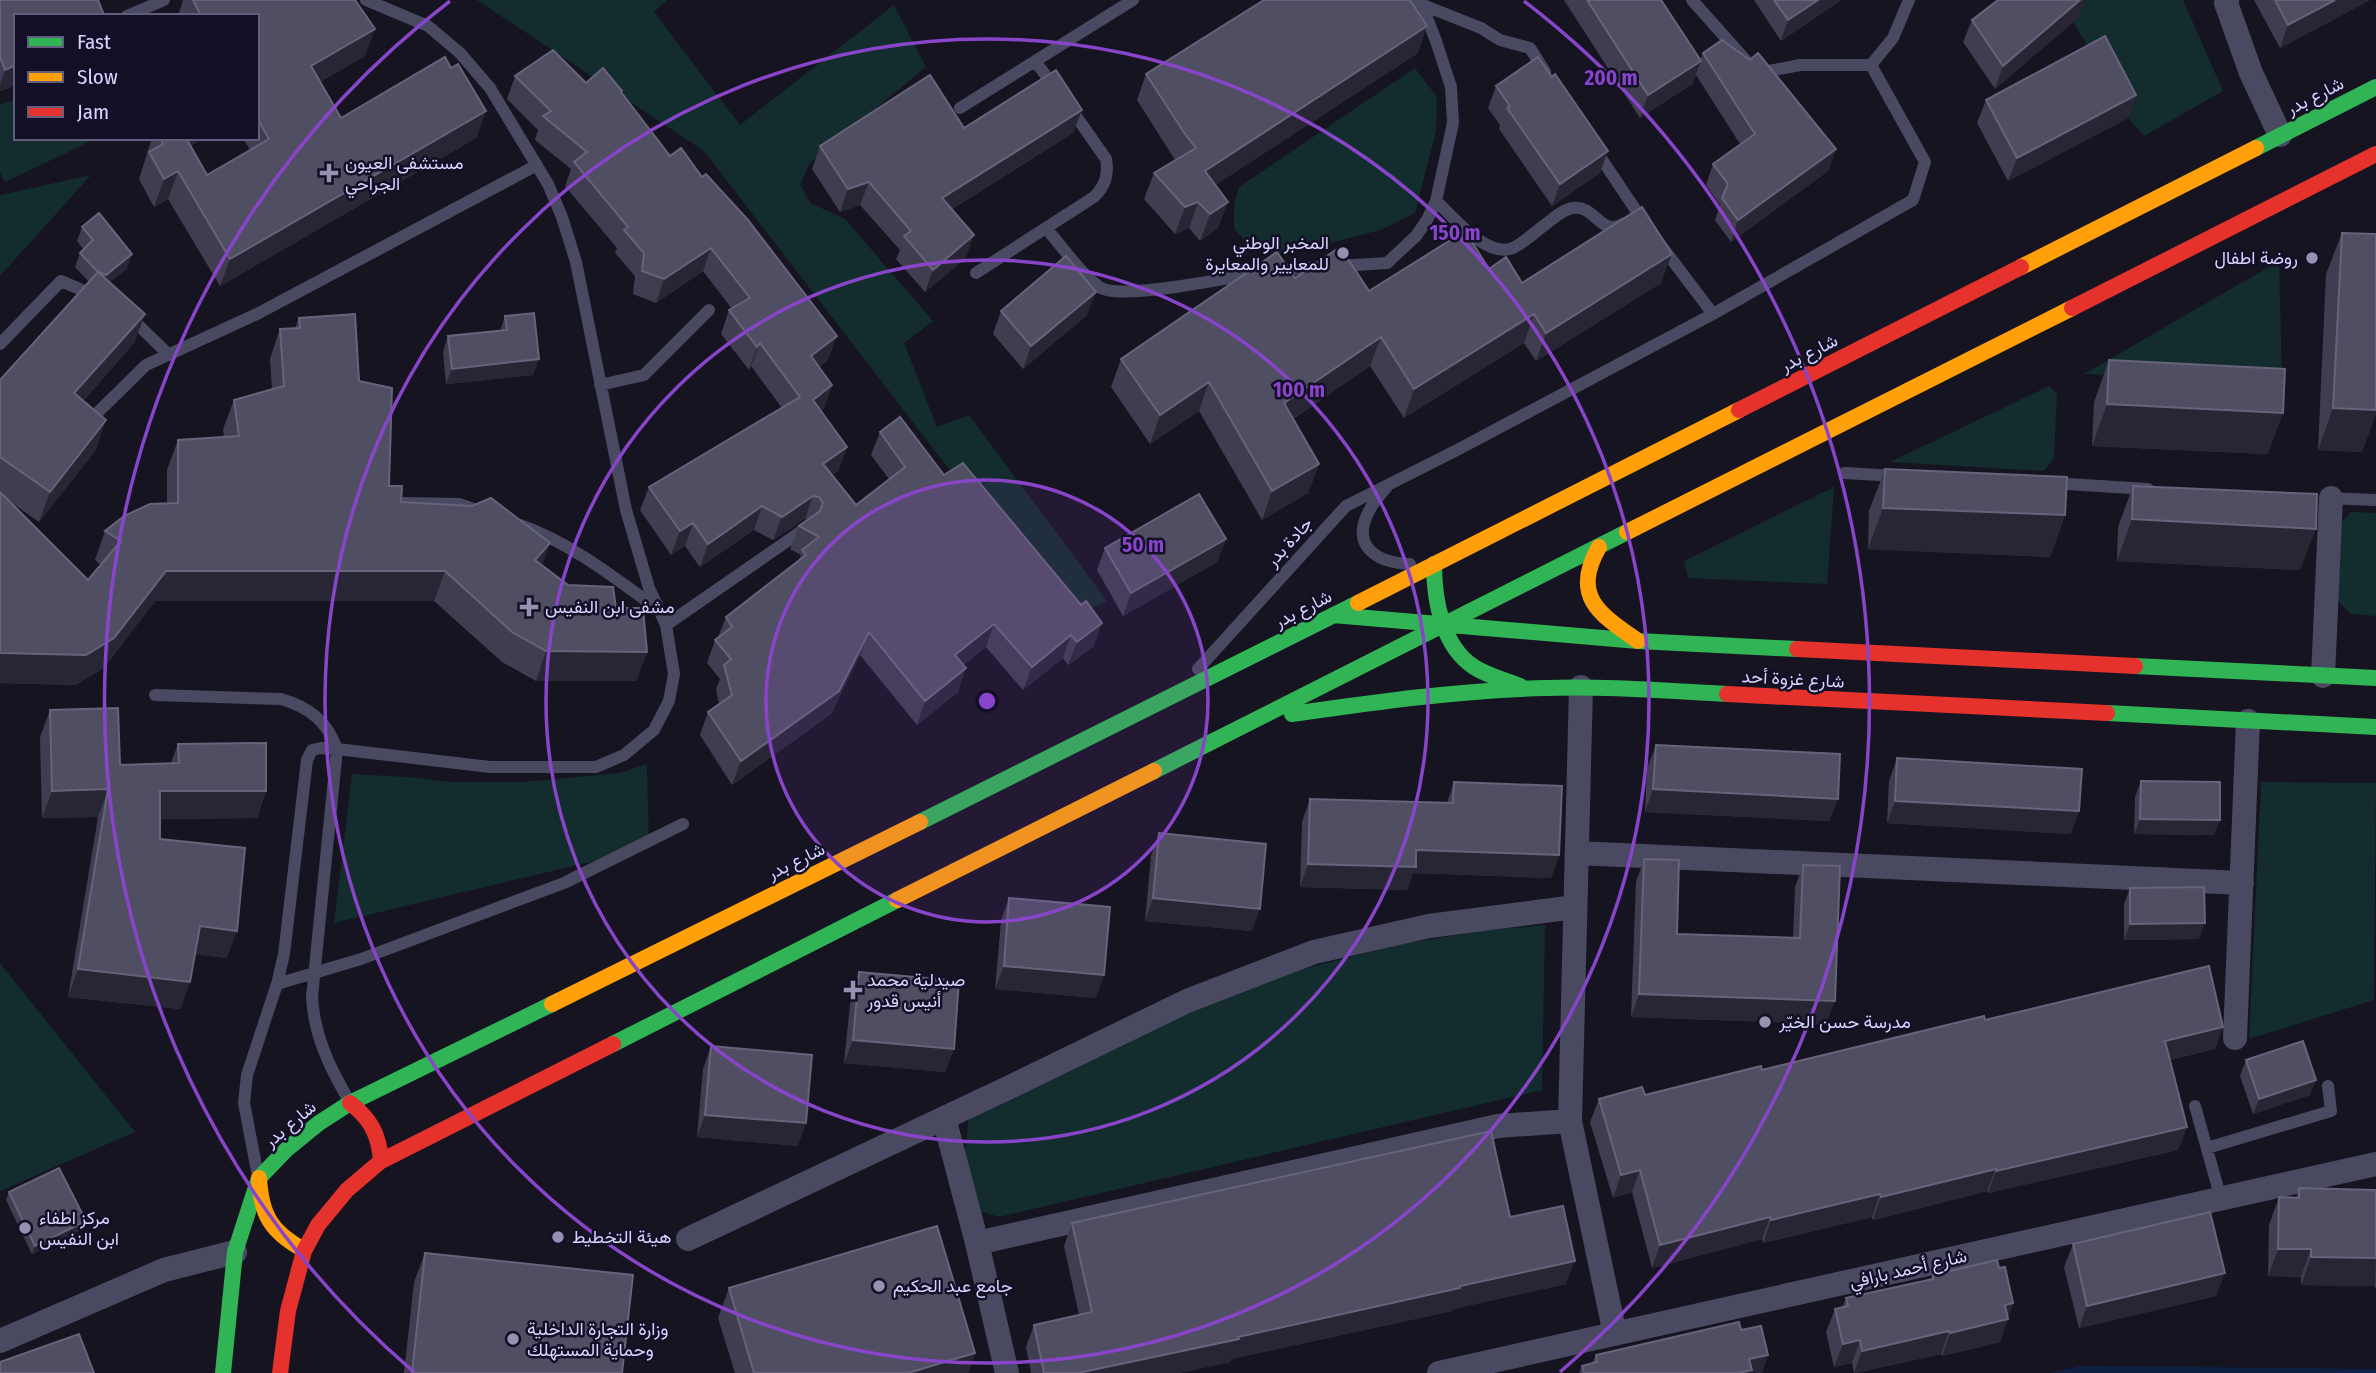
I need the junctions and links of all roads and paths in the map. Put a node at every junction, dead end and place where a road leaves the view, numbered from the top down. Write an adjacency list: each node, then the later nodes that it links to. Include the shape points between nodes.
1 (164, 0): 10 (lane)
2 (366, 0): 19 (lane, via 428,26 460,53 490,89)
3 (1133, 0): 11 (lane)
4 (1447, 0): 9 (lane)
5 (1692, 0): 12 (lane, via 1750,65 1769,71 1800,65)
6 (1909, 0): 12 (lane, via 1893,38)
7 (2227, 0): 16 (street, via 2251,73)
8 (1416, 3): 9 (lane); 20 (lane, via 1451,86 1453,123)
9 (1438, 13): 13 (lane, via 1530,48)
10 (132, 14)
11 (1035, 61): 15 (lane); 22 (lane, via 1102,151 1107,168 1100,191)
12 (1871, 65): 25 (lane, جادة بدر, via 1925,162 1913,200)
13 (1551, 81)
14 (2376, 87): 16 (main road, شارع بدر)
15 (960, 108)
16 (2280, 135): 42 (main road, شارع بدر)
17 (1587, 137): 21 (lane)
18 (2376, 154): 41 (main road)
19 (537, 165): 27 (lane, via 257,314); 28 (lane, via 562,217 576,262)
20 (1436, 201): 21 (lane, via 1483,244 1498,250 1515,247 1569,209 1583,208 1612,228); 22 (lane, via 1416,236 1387,263 1271,271 1126,292 1110,292 1095,283)
21 (1638, 215): 25 (lane)
22 (1046, 228): 23 (lane)
23 (976, 273)
24 (709, 310): 28 (lane, via 644,375)
25 (1713, 314): 33 (lane, جادة بدر)
26 (0, 344): 27 (lane, via 61,281 114,304)
27 (169, 355): 29 (lane, via 145,365)
28 (600, 385): 43 (lane, via 626,510)
29 (88, 422)
30 (1844, 473): 31 (lane)
31 (1911, 476)
32 (2044, 483): 34 (lane)
33 (1388, 485): 42 (lane, via 1368,512 1367,547 1378,558 1397,564); 53 (lane, جادة بدر, via 1346,506)
34 (2167, 489)
35 (2324, 498): 36 (lane); 48 (street)
36 (2376, 500)
37 (397, 503): 38 (lane, via 459,504)
38 (483, 512)
39 (506, 520): 43 (lane, via 542,533)
40 (806, 528): 45 (lane)
41 (1599, 547): 46 (main road); 47 (main road, via 1588,562 1589,598 1600,613)
42 (1434, 564): 44 (main road, شارع بدر); 46 (main road)
43 (659, 610): 45 (lane)
44 (1333, 615): 46 (main road, شارع غزوة أحد); 53 (main road, شارع بدر)
45 (666, 625): 57 (lane, via 674,674 669,701 654,730 624,755 596,767 491,767)
46 (1443, 626): 47 (main road, شارع غزوة أحد); 50 (main road, via 1471,665); 56 (main road)
47 (1638, 641): 48 (main road, شارع غزوة أحد)
48 (2323, 676): 49 (main road, شارع غزوة أحد)
49 (2376, 678)
50 (1522, 687): 51 (main road, شارع غزوة أحد); 56 (main road, شارع غزوة أحد, via 1292,714)
51 (1581, 687): 54 (main road, شارع غزوة أحد); 59 (street)
52 (155, 695): 57 (lane, via 296,703 323,721)
53 (1174, 695): 66 (main road, شارع بدر)
54 (2248, 721): 55 (main road, شارع غزوة أحد); 60 (street)
55 (2376, 727)
56 (1214, 742): 71 (main road)
57 (337, 749): 62 (lane); 63 (lane, via 312,750 307,760)
58 (683, 824): 62 (lane, via 564,883)
59 (1577, 853): 60 (street); 61 (street)
60 (2242, 883): 64 (street)
61 (1575, 906): 68 (street, via 1429,926 1314,952 1186,1002); 69 (street)
62 (314, 974): 63 (lane); 66 (lane, via 316,1028)
63 (277, 984): 73 (lane, via 247,1075 244,1103)
64 (2235, 1038)
65 (2328, 1086): 70 (lane, via 2331,1111)
66 (350, 1103): 71 (main road, via 374,1127); 73 (main road, شارع بدر, via 287,1149)
67 (2195, 1106): 70 (lane)
68 (944, 1118): 75 (street); 76 (street)
69 (1570, 1121): 76 (street, via 1498,1126); 79 (street)
70 (2207, 1148): 74 (lane)
71 (382, 1161): 77 (main road, via 335,1203)
72 (2376, 1164): 74 (street, شارع أحمد بارافي)
73 (259, 1178): 77 (main road, via 264,1214 274,1230); 78 (main road)
74 (2221, 1199): 79 (street, شارع أحمد بارافي)
75 (688, 1239)
76 (977, 1243): 83 (street)
77 (304, 1250): 82 (main road, via 291,1297)
78 (235, 1252): 80 (street, via 164,1270); 81 (main road)
79 (1615, 1334): 84 (street, شارع أحمد بارافي)
80 (0, 1341)
81 (223, 1373)
82 (281, 1373)
83 (1006, 1373)
84 (1439, 1373)

